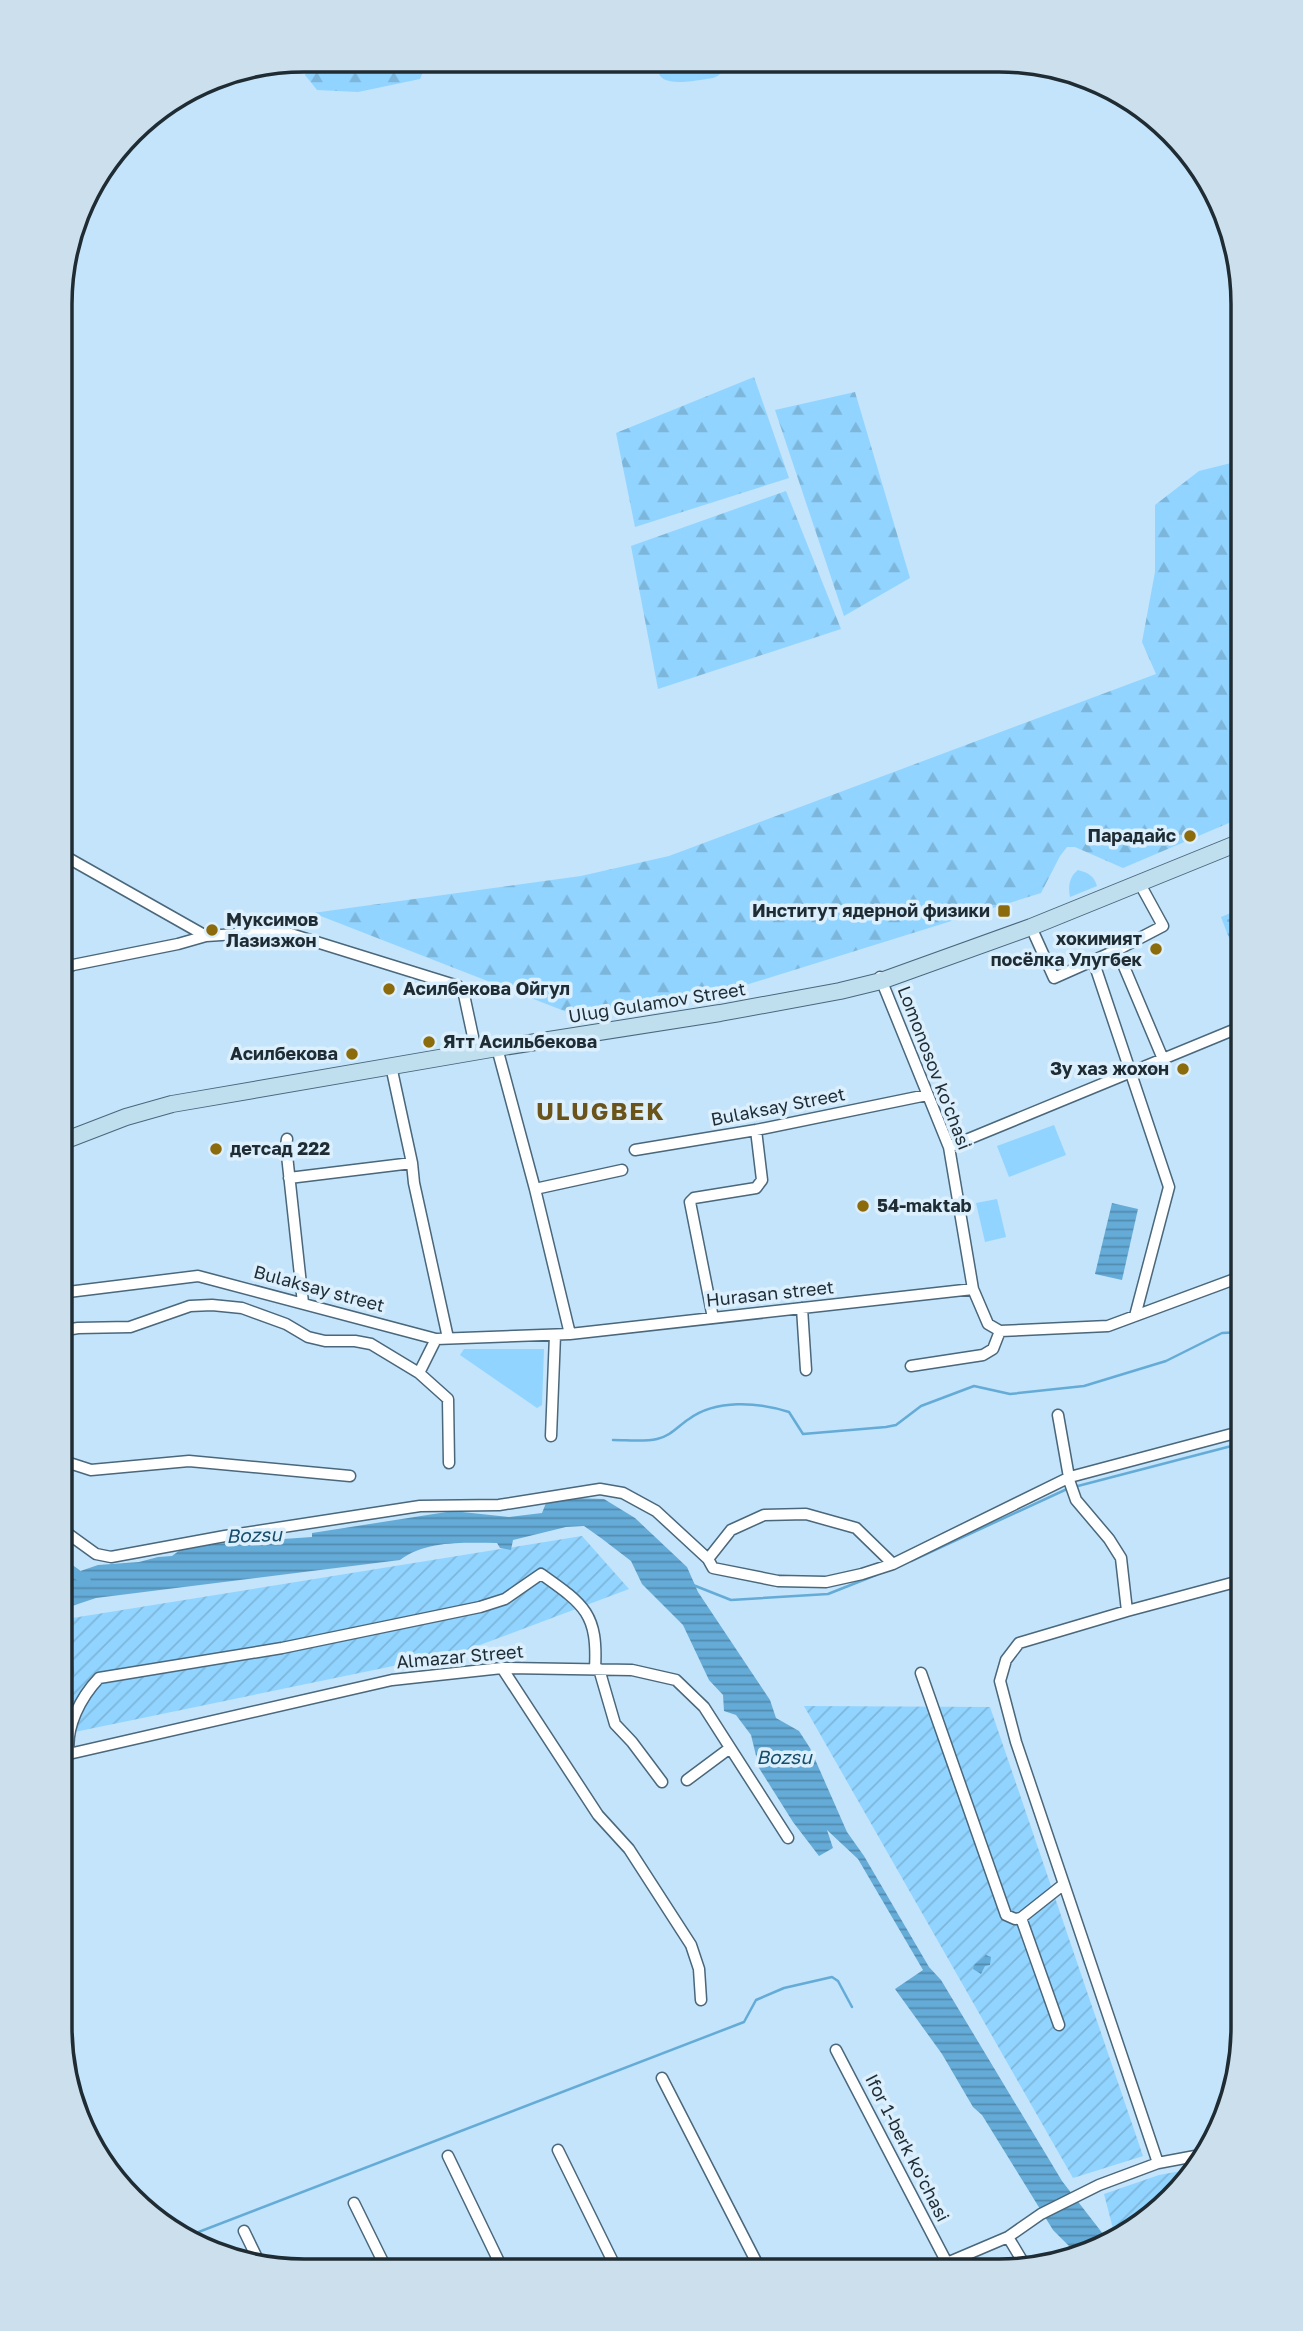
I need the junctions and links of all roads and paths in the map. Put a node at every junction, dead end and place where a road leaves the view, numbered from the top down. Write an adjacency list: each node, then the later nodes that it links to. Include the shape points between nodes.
1 (1231, 840): 10 (main road, Ulug Gulamov Street)
2 (1231, 846): 4 (main road, Ulug Gulamov Street)
3 (72, 860): 6 (street)
4 (1140, 884): 5 (main road, Ulug Gulamov Street); 7 (street, via 1163,926)
5 (1031, 927): 8 (street, via 1055,978); 10 (main road, Ulug Gulamov Street)
6 (206, 936): 9 (street); 12 (street, via 281,931 458,986 463,990)
7 (1118, 950): 8 (street); 14 (street)
8 (1093, 961): 16 (street)
9 (72, 965)
10 (880, 978): 12 (main road, Ulug Gulamov Street); 13 (main road, Ulug Gulamov Street, via 840,992); 17 (street, Lomonosov ko'chasi)
11 (1231, 1031): 14 (street)
12 (475, 1046): 19 (main road, Ulug Gulamov Street, via 205,1091 125,1111)
13 (497, 1048): 15 (main road, Ulug Gulamov Street); 27 (street)
14 (1163, 1059): 16 (street)
15 (391, 1066): 20 (main road, Ulug Gulamov Street, via 172,1104); 24 (street)
16 (1132, 1072): 22 (street); 33 (street, via 1169,1187)
17 (927, 1095): 18 (street, Bulaksay Street); 22 (street, Lomonosov ko'chasi)
18 (756, 1130): 23 (street, Bulaksay Street); 34 (street, via 759,1185 690,1202)
19 (72, 1132)
20 (72, 1138)
21 (287, 1139): 26 (street)
22 (949, 1147): 29 (street, Lomonosov ko'chasi)
23 (635, 1150)
24 (412, 1163): 26 (street); 39 (street)
25 (622, 1170): 27 (street)
26 (289, 1178): 31 (street)
27 (535, 1189): 38 (street)
28 (1231, 1280): 33 (street)
29 (973, 1289): 32 (street, Hurasan street); 36 (street, Lomonosov ko'chasi, via 988,1324)
30 (72, 1292): 31 (street, Bulaksay street, via 198,1276)
31 (303, 1303): 39 (street, Bulaksay street)
32 (802, 1308): 34 (street, Hurasan street); 41 (street)
33 (1135, 1316): 36 (street, via 1108,1326)
34 (713, 1318): 38 (street, Hurasan street)
35 (72, 1329): 42 (street, via 130,1327 190,1306 242,1308 308,1337 371,1344)
36 (1000, 1331): 40 (street, via 993,1349 983,1355)
37 (555, 1335): 38 (street, Bulaksay street); 39 (street, Bulaksay street); 45 (street)
38 (570, 1335)
39 (442, 1338): 42 (street)
40 (911, 1366)
41 (806, 1370)
42 (419, 1373): 47 (street, via 448,1399)
43 (1058, 1415): 49 (street)
44 (1231, 1434): 49 (street)
45 (551, 1436)
46 (72, 1464): 48 (street, via 91,1471 190,1461)
47 (449, 1464)
48 (350, 1476)
49 (1070, 1480): 52 (street); 54 (street, via 1076,1500 1121,1558)
50 (72, 1537): 51 (street, via 96,1555 111,1557 420,1506 499,1505 600,1489 623,1493 656,1511)
51 (708, 1559): 52 (street, via 713,1568 778,1581 826,1582); 52 (street, via 731,1530 764,1515 806,1514 856,1528)
52 (893, 1564)
53 (1231, 1583): 54 (street)
54 (1127, 1611): 64 (street, via 1019,1643 1006,1660 1000,1681)
55 (502, 1668): 56 (street, Almazar Street); 60 (street, Almazar Street, via 392,1680); 66 (street, via 598,1815 629,1849 691,1945 699,1969)
56 (597, 1669): 58 (street, via 593,1625 585,1610 541,1574 505,1599 480,1607 282,1648 99,1678 85,1693); 59 (street, Almazar Street, via 632,1670 676,1680 704,1707); 62 (street, via 615,1724)
57 (921, 1673): 65 (street, via 1006,1915)
58 (72, 1728)
59 (730, 1748): 61 (street); 63 (street, Almazar Street)
60 (72, 1753)
61 (687, 1780)
62 (662, 1782)
63 (788, 1838)
64 (1064, 1884): 65 (street); 73 (street)
65 (1021, 1918): 67 (street)
66 (701, 2000)
67 (1059, 2025)
68 (836, 2050): 83 (street, Ifor 1-berk ko'chasi)
69 (663, 2078): 82 (street)
70 (558, 2150): 81 (street)
71 (448, 2156): 80 (street)
72 (1192, 2157): 73 (street)
73 (1158, 2163): 76 (street, via 1041,2214)
74 (354, 2203): 79 (street)
75 (244, 2231): 77 (street)
76 (1008, 2237): 78 (street); 84 (street)
77 (255, 2253)
78 (1020, 2258)
79 (382, 2259)
80 (498, 2259)
81 (612, 2259)
82 (755, 2259)
83 (945, 2259)
84 (956, 2259)

